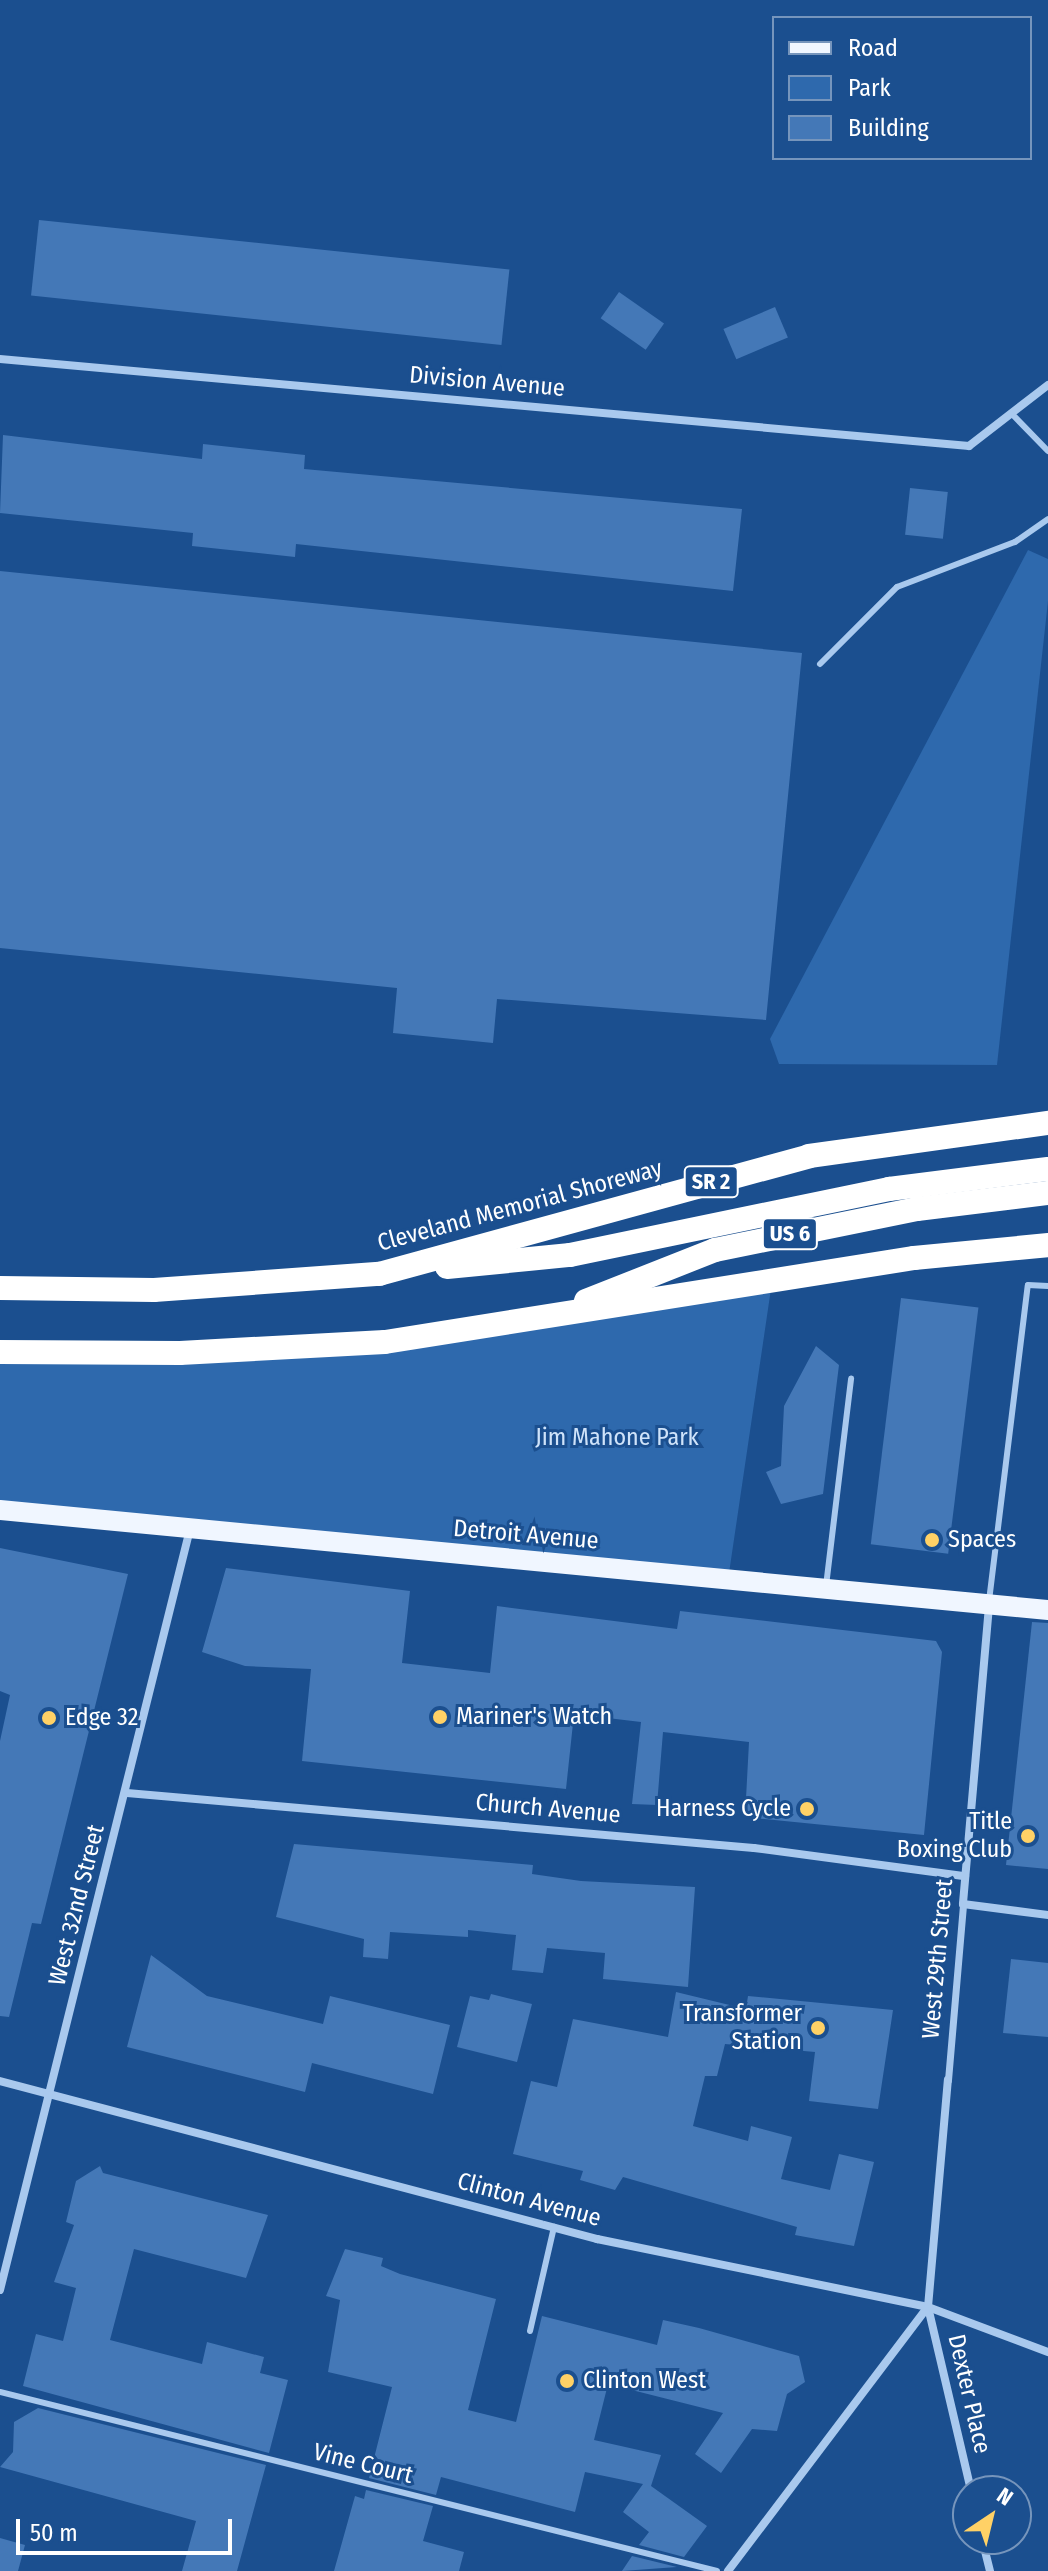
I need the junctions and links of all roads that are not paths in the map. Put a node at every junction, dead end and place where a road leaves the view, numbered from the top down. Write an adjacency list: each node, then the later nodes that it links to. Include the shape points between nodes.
1 (0, 359): 3 (street, Division Avenue, via 969,446)
2 (1048, 385): 3 (street)
3 (1011, 413): 4 (lane)
4 (1048, 451)
5 (1048, 519): 6 (lane, via 1015,542 897,587)
6 (820, 664)
7 (1048, 1123): 11 (highway, Cleveland Memorial Shoreway / SR 2, via 809,1156)
8 (1048, 1169): 11 (highway, US 6, via 889,1189 570,1255)
9 (1048, 1193): 14 (highway, US 6, via 864,1218 715,1250)
10 (1048, 1245): 14 (highway, via 914,1258)
11 (379, 1274): 13 (highway, Cleveland Memorial Shoreway / US 6, via 154,1290)
12 (1048, 1286): 20 (lane, West 29th Street, via 1028,1285)
13 (0, 1288)
14 (543, 1318): 15 (highway, US 6, via 341,1346)
15 (0, 1352)
16 (851, 1379): 19 (lane)
17 (0, 1510): 18 (main road, Detroit Avenue)
18 (190, 1529): 19 (main road, Detroit Avenue); 22 (street, West 32nd Street)
19 (826, 1589): 20 (main road, Detroit Avenue)
20 (989, 1605): 21 (main road, Detroit Avenue); 23 (street, West 29th Street)
21 (1048, 1610)
22 (127, 1793): 23 (street, Church Avenue, via 754,1848); 28 (street, West 32nd Street)
23 (965, 1876): 24 (street, West 29th Street)
24 (963, 1904): 25 (street); 26 (street, West 29th Street)
25 (1048, 1915)
26 (948, 2080): 31 (street, West 29th Street)
27 (0, 2081): 28 (street, Clinton Avenue)
28 (50, 2093): 29 (street, Clinton Avenue); 30 (street, West 32nd Street)
29 (554, 2227): 31 (street, Clinton Avenue); 32 (lane)
30 (0, 2290)
31 (928, 2307): 33 (street, Clinton Avenue); 35 (street, Dexter Place); 37 (street)
32 (530, 2331)
33 (1048, 2352)
34 (0, 2392): 36 (lane, Vine Court)
35 (967, 2475)
36 (717, 2571)
37 (728, 2571)

